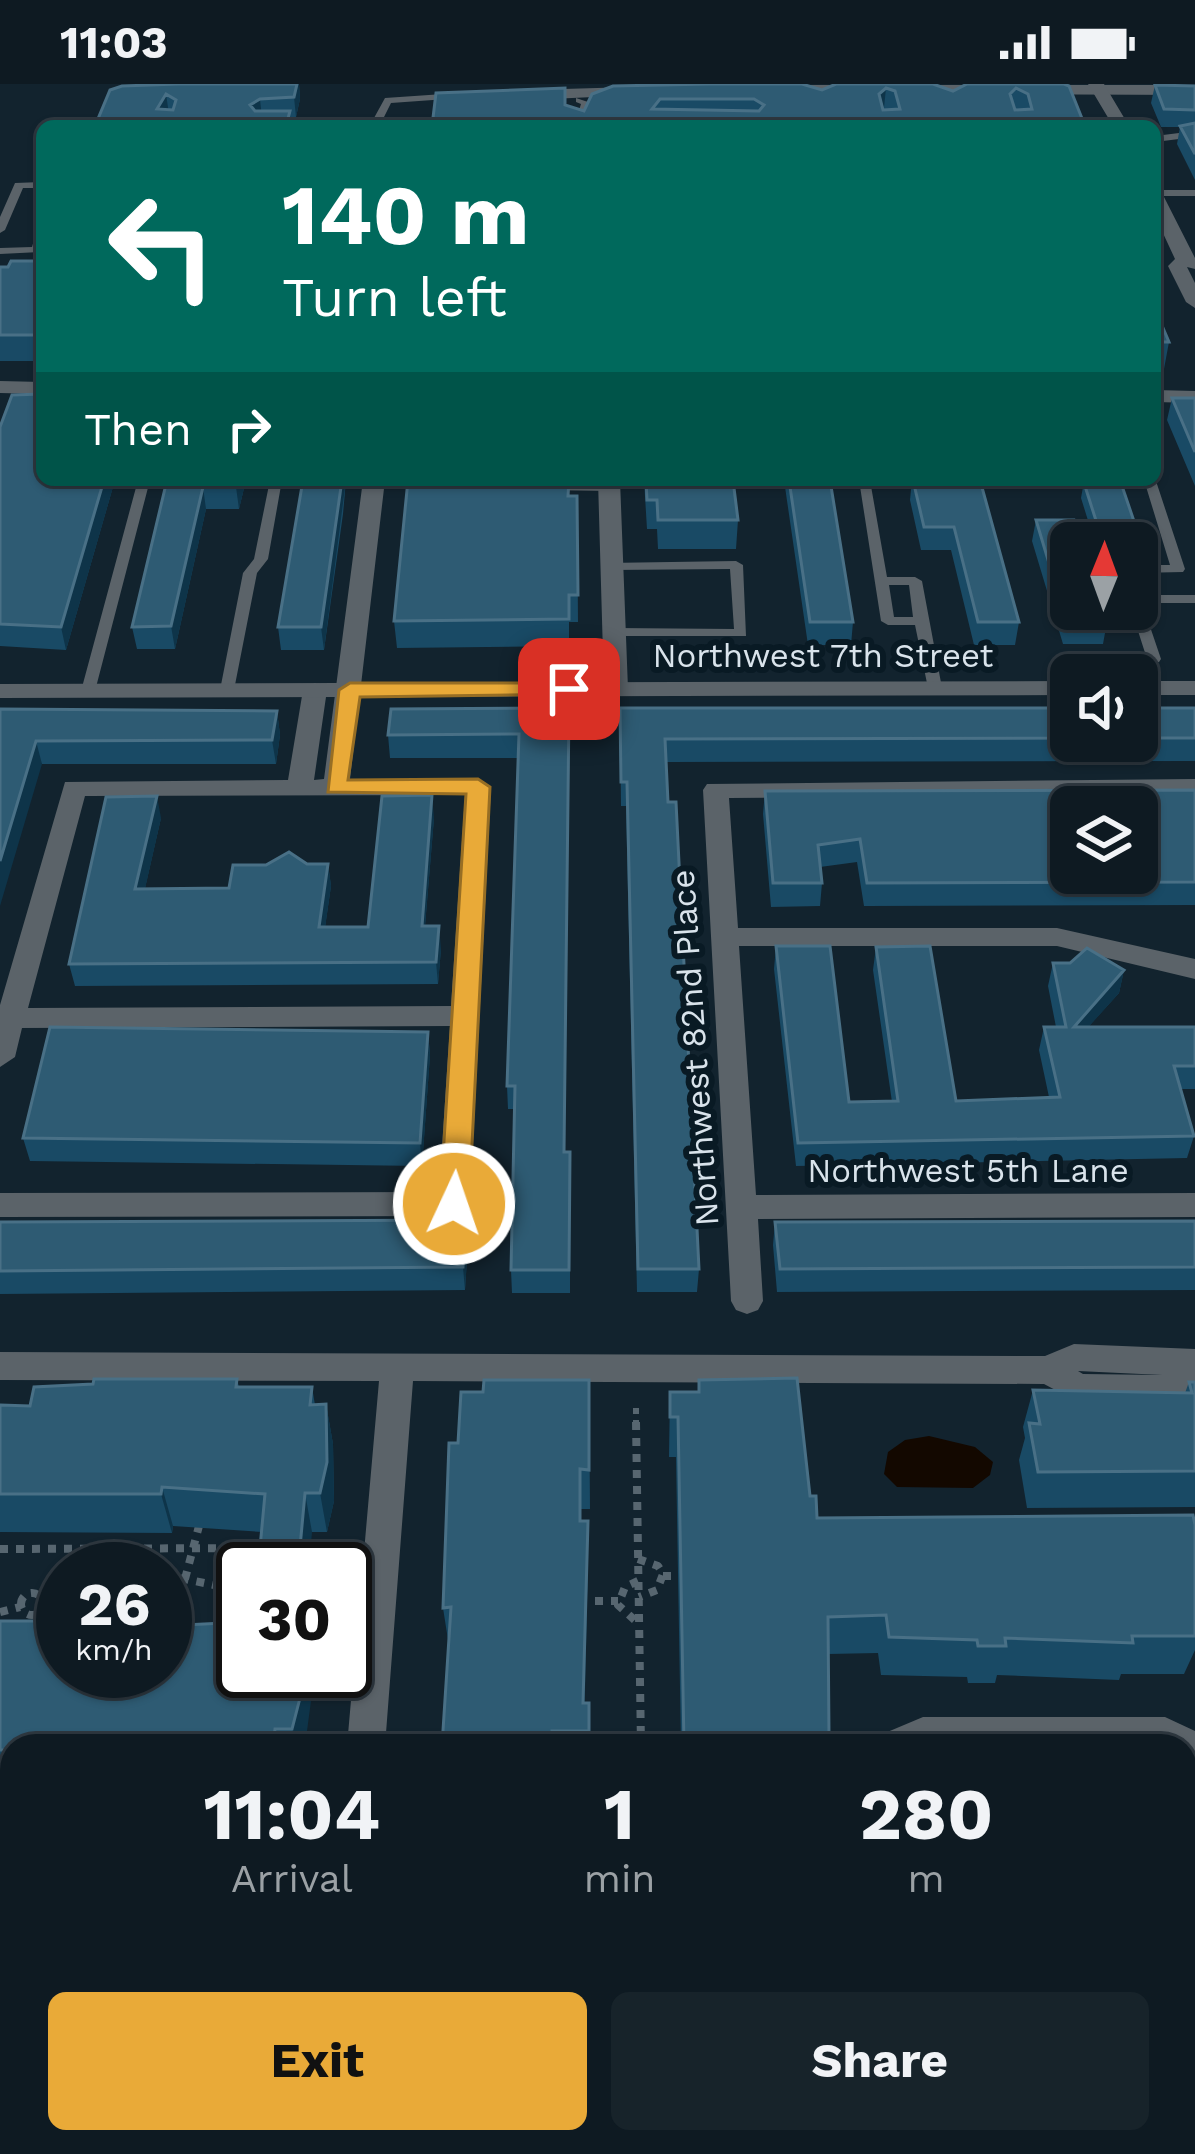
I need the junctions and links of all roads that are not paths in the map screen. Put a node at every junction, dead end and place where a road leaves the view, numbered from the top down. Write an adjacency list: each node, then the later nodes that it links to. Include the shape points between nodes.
1 (1101, 86): 2 (street); 3 (street); 13 (street)
2 (751, 90)
3 (1195, 90)
4 (650, 92): 7 (street)
5 (517, 95): 7 (street)
6 (473, 99): 8 (lane)
7 (580, 101): 12 (lane)
8 (435, 102): 9 (lane); 9 (lane, via 398,98)
9 (377, 117): 10 (lane); 11 (lane)
10 (339, 120)
11 (411, 120)
12 (579, 120)
13 (1118, 120)
14 (1194, 135): 15 (lane)
15 (1161, 136)
16 (36, 185): 20 (lane, via 19,185)
17 (1195, 193): 18 (lane)
18 (1161, 196)
19 (1161, 208): 23 (street)
20 (0, 230)
21 (0, 250): 22 (lane)
22 (36, 250)
23 (1190, 262): 24 (street, via 1177,266)
24 (1195, 302)
25 (0, 387): 26 (street)
26 (36, 388)
27 (1161, 396): 28 (street)
28 (1195, 397)
29 (142, 486): 53 (lane)
30 (275, 486): 49 (lane)
31 (373, 486): 51 (street)
32 (570, 486): 36 (lane)
33 (609, 486): 37 (street)
34 (865, 486): 39 (lane)
35 (1152, 486): 38 (lane, via 1178,568)
36 (531, 488)
37 (611, 566): 43 (street); 43 (lane, via 736,565 741,633)
38 (1158, 568)
39 (883, 581): 42 (lane, via 915,581); 42 (lane, via 888,621)
40 (1195, 599): 41 (lane)
41 (1158, 601)
42 (921, 621): 44 (lane)
43 (615, 632): 48 (street)
44 (935, 688): 45 (street, Northwest 7th Street); 48 (street, Northwest 7th Street)
45 (1050, 688)
46 (1158, 688): 47 (street)
47 (1195, 688)
48 (616, 689): 51 (street, Northwest 7th Street)
49 (227, 690): 50 (street, Northwest 7th Street); 53 (street, Northwest 7th Street)
50 (315, 690): 51 (street, Northwest 7th Street); 54 (street)
51 (350, 690): 55 (street)
52 (0, 691): 53 (street, Northwest 7th Street)
53 (88, 691)
54 (299, 787): 55 (street); 60 (street, via 74,788)
55 (336, 787): 59 (street, via 478,787)
56 (1195, 787): 57 (street, Northwest 82nd Place, via 716,790)
57 (722, 937): 58 (street, via 1057,938); 64 (street, Northwest 82nd Place)
58 (1195, 969)
59 (465, 1016): 60 (street); 62 (street, via 454,1204)
60 (11, 1018): 61 (street)
61 (0, 1057)
62 (0, 1205)
63 (1195, 1205): 64 (street, Northwest 5th Lane)
64 (740, 1207): 65 (street, Northwest 82nd Place)
65 (747, 1301)
66 (1195, 1363): 69 (street, via 1073,1357)
67 (0, 1366): 68 (street)
68 (397, 1368): 69 (street); 71 (street)
69 (1049, 1370): 70 (street, via 1078,1388)
70 (1195, 1389)
71 (367, 1734)

